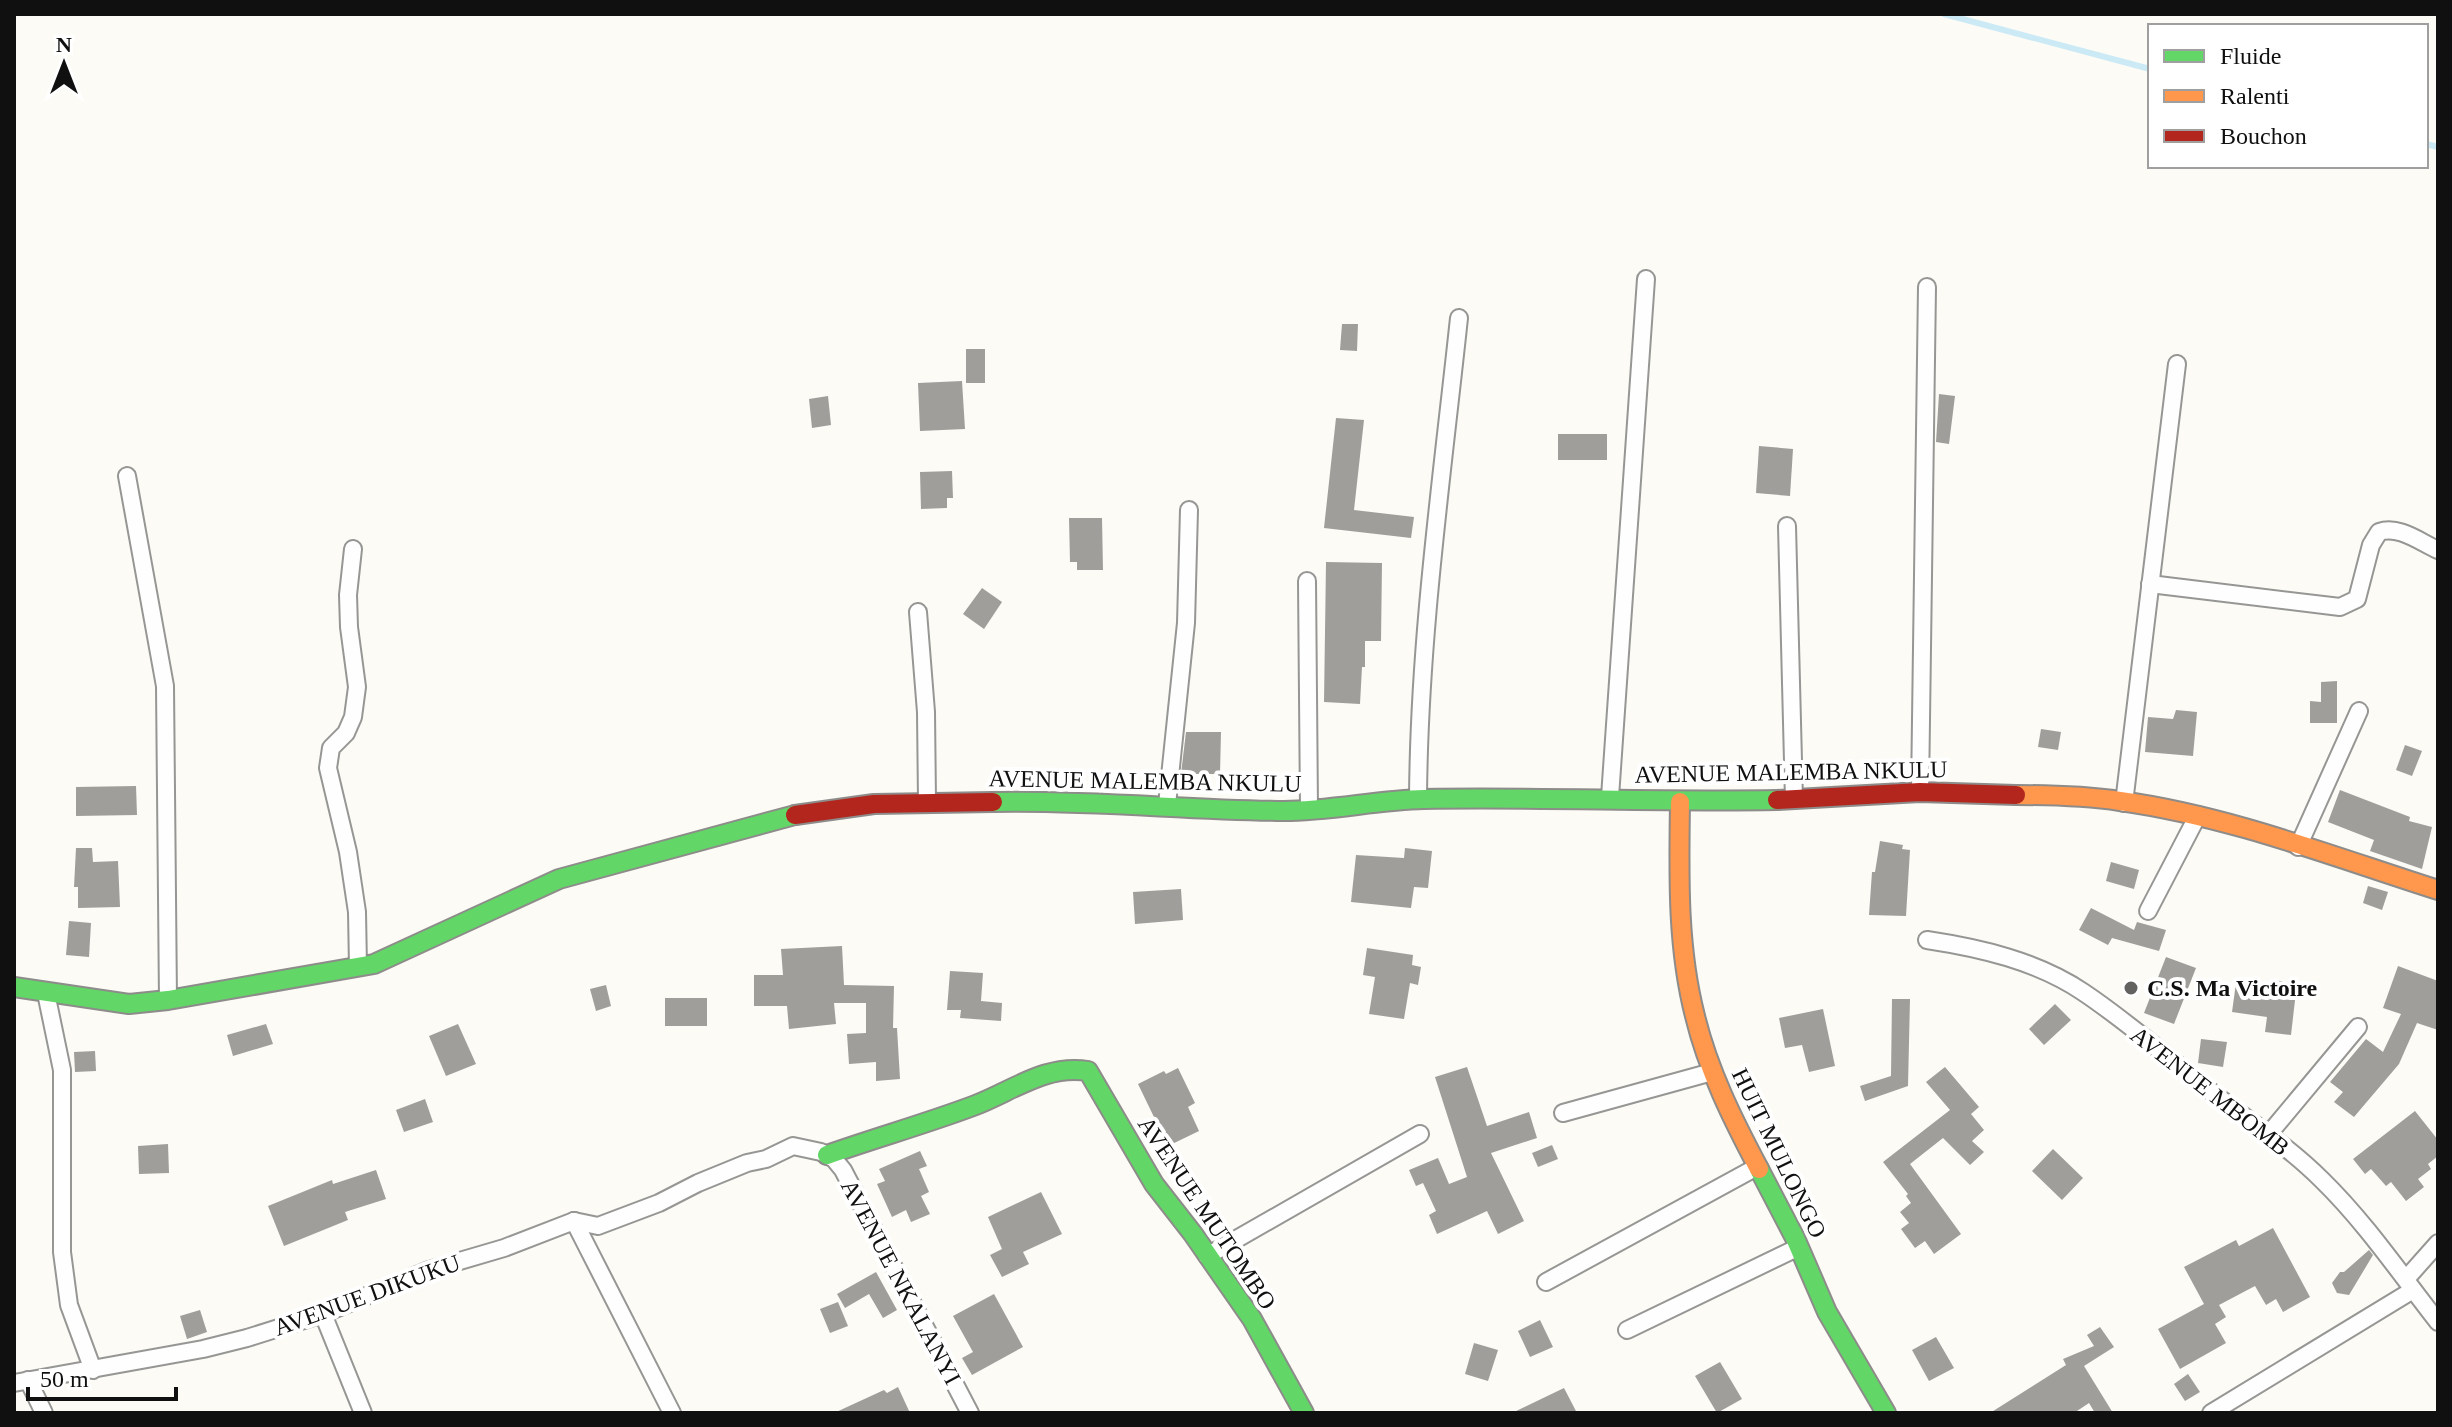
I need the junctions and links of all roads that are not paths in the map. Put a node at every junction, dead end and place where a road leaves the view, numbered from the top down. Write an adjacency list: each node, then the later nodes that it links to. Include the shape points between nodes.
1 (1646, 279): 15 (street)
2 (1927, 287): 14 (street)
3 (1459, 318): 16 (street, via 1418,727)
4 (2177, 364): 11 (street)
5 (127, 476): 31 (street, via 165,686)
6 (1189, 510): 21 (street, via 1186,623)
7 (1787, 526): 17 (street)
8 (353, 549): 28 (street, via 348,595 357,687 353,717 331,748 328,768 348,852)
9 (2438, 550): 11 (street, via 2397,530 2379,532 2357,599 2340,607)
10 (1307, 581): 22 (street)
11 (2150, 584): 20 (street)
12 (918, 612): 18 (street)
13 (2359, 711): 24 (street)
14 (1920, 792): 17 (street, AVENUE MALEMBA NKULU); 20 (street, AVENUE MALEMBA NKULU, via 2074,796)
15 (1610, 797): 16 (street, AVENUE MALEMBA NKULU); 19 (street, AVENUE MALEMBA NKULU)
16 (1418, 799): 22 (street, AVENUE MALEMBA NKULU)
17 (1794, 800): 19 (street, AVENUE MALEMBA NKULU)
18 (927, 801): 21 (street, AVENUE MALEMBA NKULU); 28 (street, AVENUE MALEMBA NKULU, via 804,813 559,879 390,958)
19 (1680, 802): 33 (street, HUIT MULONGO, via 1678,891 1684,958)
20 (2124, 803): 23 (street, AVENUE MALEMBA NKULU)
21 (1167, 805): 22 (street, AVENUE MALEMBA NKULU)
22 (1309, 809)
23 (2198, 815): 24 (street, AVENUE MALEMBA NKULU); 26 (street)
24 (2298, 847): 25 (street, AVENUE MALEMBA NKULU)
25 (2438, 890)
26 (2148, 911)
27 (1927, 940): 36 (street, AVENUE MBOMB, via 2014,960 2081,990)
28 (358, 967): 31 (street, AVENUE MALEMBA NKULU)
29 (14, 987): 30 (street, AVENUE MALEMBA NKULU)
30 (46, 993): 31 (street, AVENUE MALEMBA NKULU, via 129,1004); 48 (street, via 62,1070 62,1252 69,1305)
31 (168, 1000)
32 (2358, 1027): 36 (street)
33 (1712, 1072): 34 (street); 38 (street, HUIT MULONGO)
34 (1563, 1113)
35 (1420, 1134): 42 (street)
36 (2268, 1135): 44 (street, AVENUE MBOMB, via 2322,1180)
37 (827, 1155): 39 (street, via 793,1146 598,1226); 42 (street, AVENUE MUTOMBO, via 975,1105 1034,1078 1082,1069 1091,1074 1131,1148); 53 (street, AVENUE NKALANYI, via 843,1170)
38 (1755, 1168): 41 (street, HUIT MULONGO); 43 (street)
39 (574, 1221): 45 (street, AVENUE DIKUKU, via 429,1270); 52 (street)
40 (2438, 1243): 44 (street)
41 (1799, 1247): 47 (street); 55 (street, HUIT MULONGO, via 1820,1296)
42 (1207, 1256): 54 (street, AVENUE MUTOMBO, via 1252,1319)
43 (1546, 1282)
44 (2410, 1284): 46 (street, AVENUE MBOMB); 56 (street)
45 (323, 1314): 48 (street, AVENUE DIKUKU, via 203,1349); 51 (street)
46 (2438, 1322)
47 (1627, 1330)
48 (93, 1370): 49 (street, AVENUE DIKUKU)
49 (21, 1382): 50 (street)
50 (44, 1413)
51 (363, 1413)
52 (672, 1413)
53 (970, 1413)
54 (1304, 1413)
55 (1886, 1413)
56 (2211, 1413)

